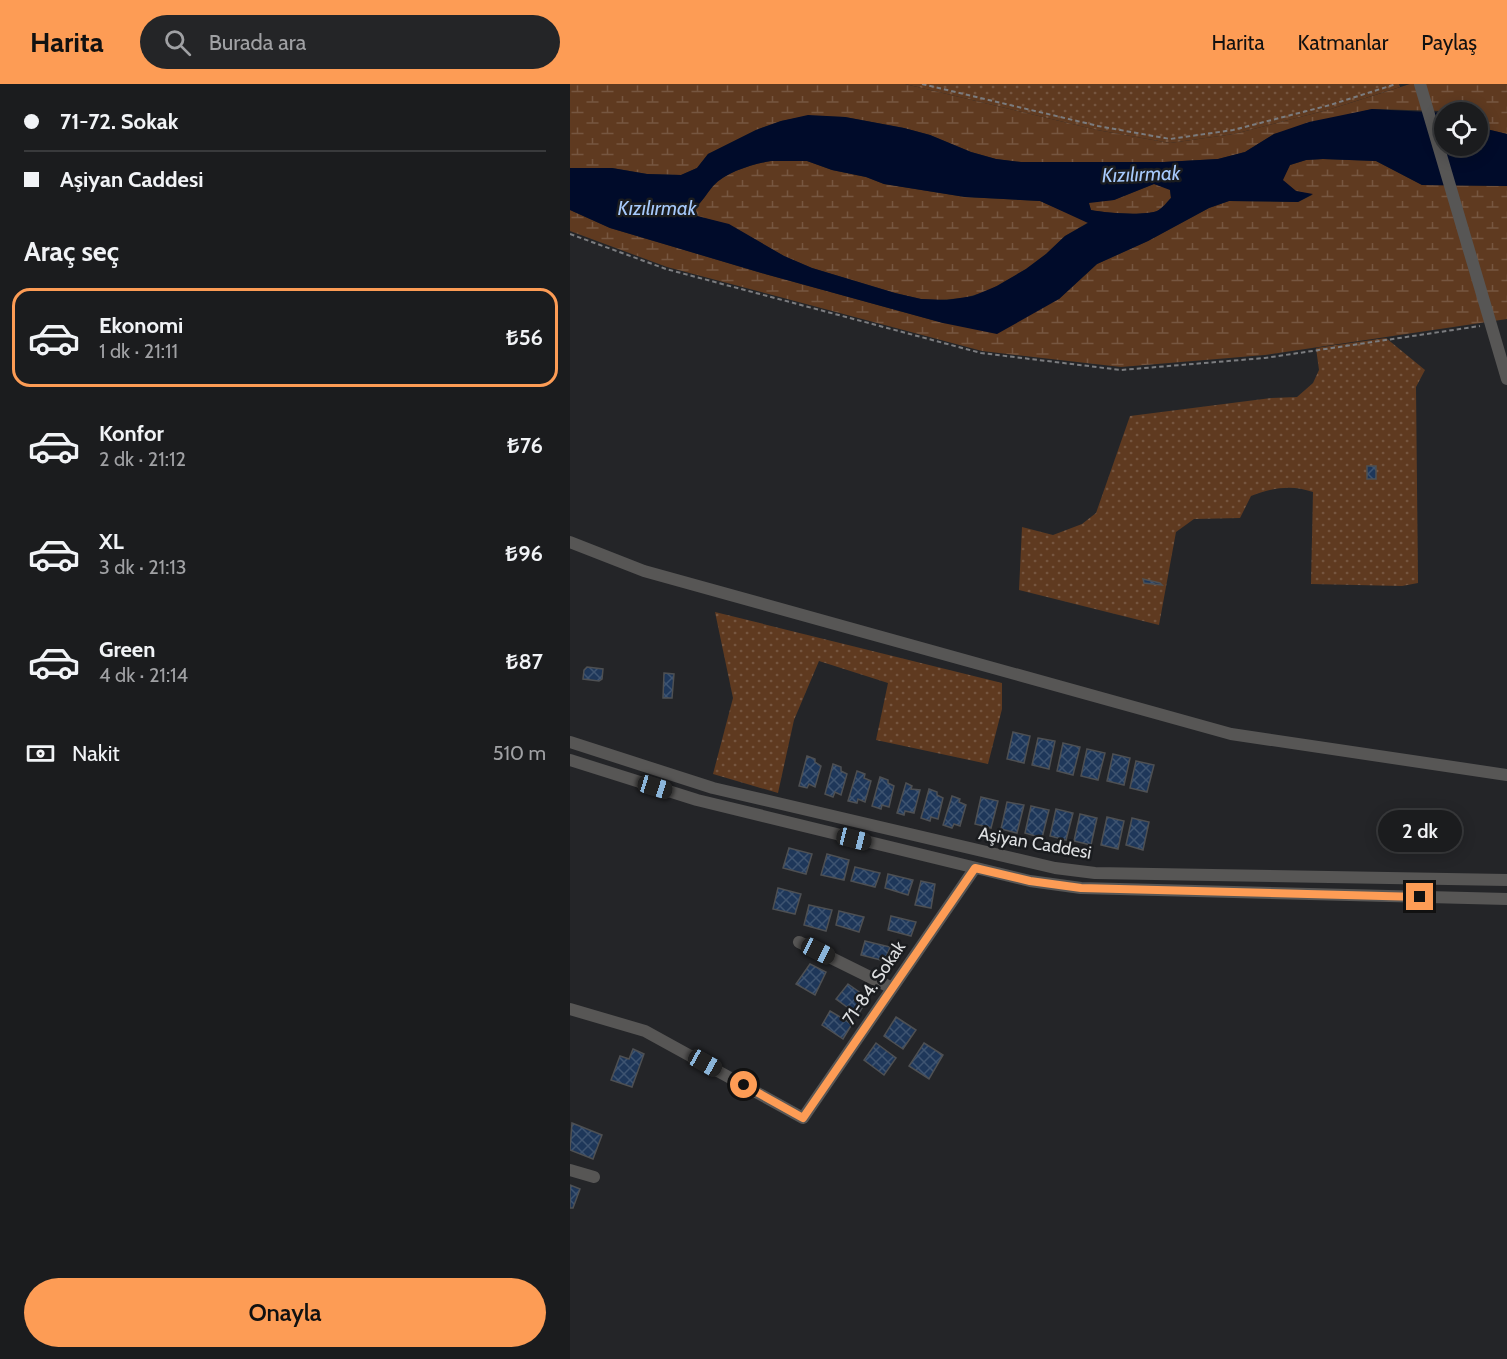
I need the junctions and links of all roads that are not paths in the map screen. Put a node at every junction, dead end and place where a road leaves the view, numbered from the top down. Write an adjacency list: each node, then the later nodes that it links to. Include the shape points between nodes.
1 (1420, 84): 4 (street, bridge)
2 (1427, 84): 3 (street)
3 (1507, 358)
4 (1507, 379)
5 (570, 542): 8 (street, via 644,571 1231,734)
6 (570, 742): 10 (street, Aşiyan Caddesi, via 712,788 1055,868 1107,873)
7 (570, 760): 9 (street, Aşiyan Caddesi, via 697,800)
8 (1507, 776)
9 (975, 868): 11 (street, Aşiyan Caddesi, via 1081,888); 13 (street, 71-84. Sokak)
10 (1507, 880)
11 (1507, 899)
12 (799, 942): 13 (street)
13 (892, 988): 14 (street, 71-84. Sokak, via 803,1118 645,1031)
14 (570, 1009)
15 (570, 1170): 16 (street)
16 (594, 1177)

